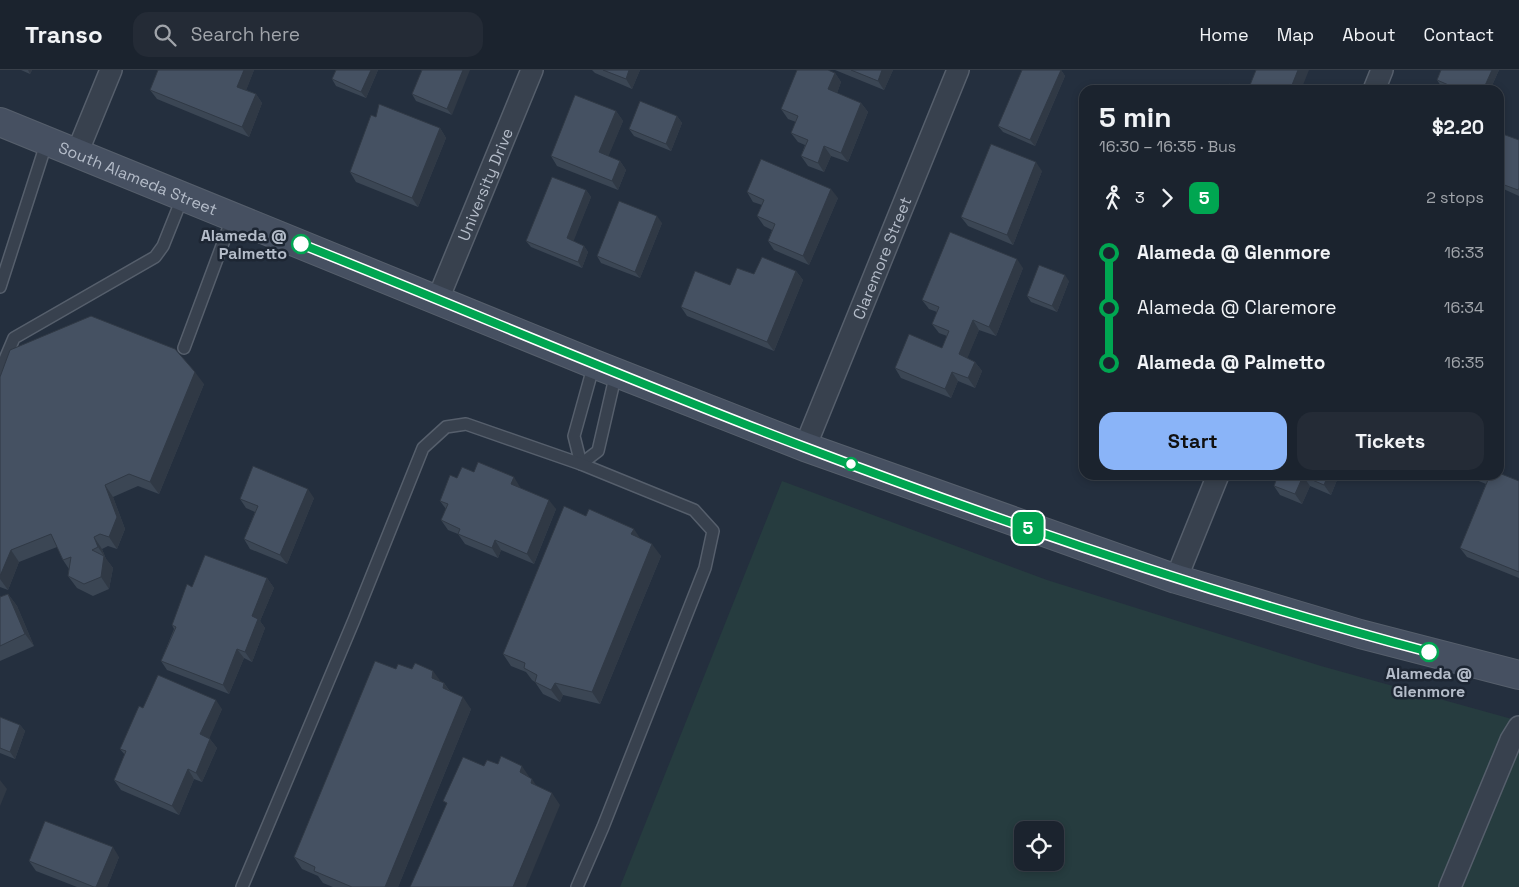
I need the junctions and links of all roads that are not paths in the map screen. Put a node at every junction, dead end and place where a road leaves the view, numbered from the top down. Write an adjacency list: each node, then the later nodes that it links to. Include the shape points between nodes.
1 (111, 70): 8 (street)
2 (532, 70): 12 (street, University Drive)
3 (958, 70): 16 (street, Claremore Street)
4 (1382, 70): 5 (street)
5 (1376, 85)
6 (0, 122): 7 (main road, South Alameda Street)
7 (47, 141): 8 (main road, South Alameda Street); 11 (lane)
8 (77, 153): 9 (main road, South Alameda Street)
9 (183, 196): 10 (main road, South Alameda Street); 15 (lane, via 163,246 155,257 14,338)
10 (233, 216): 12 (main road, South Alameda Street); 13 (lane)
11 (0, 287)
12 (438, 299): 14 (main road, South Alameda Street)
13 (184, 348)
14 (605, 368): 16 (main road, South Alameda Street); 17 (lane, via 574,436); 17 (lane, via 598,451)
15 (0, 371)
16 (805, 447): 19 (main road, South Alameda Street)
17 (581, 464): 22 (lane, via 466,424 446,427 423,448); 23 (lane, via 694,510 713,531 705,568)
18 (1216, 480): 19 (street)
19 (1176, 579): 20 (main road, South Alameda Street, via 1360,634)
20 (1519, 675)
21 (1519, 727): 24 (street)
22 (242, 887)
23 (577, 887)
24 (1450, 887)

